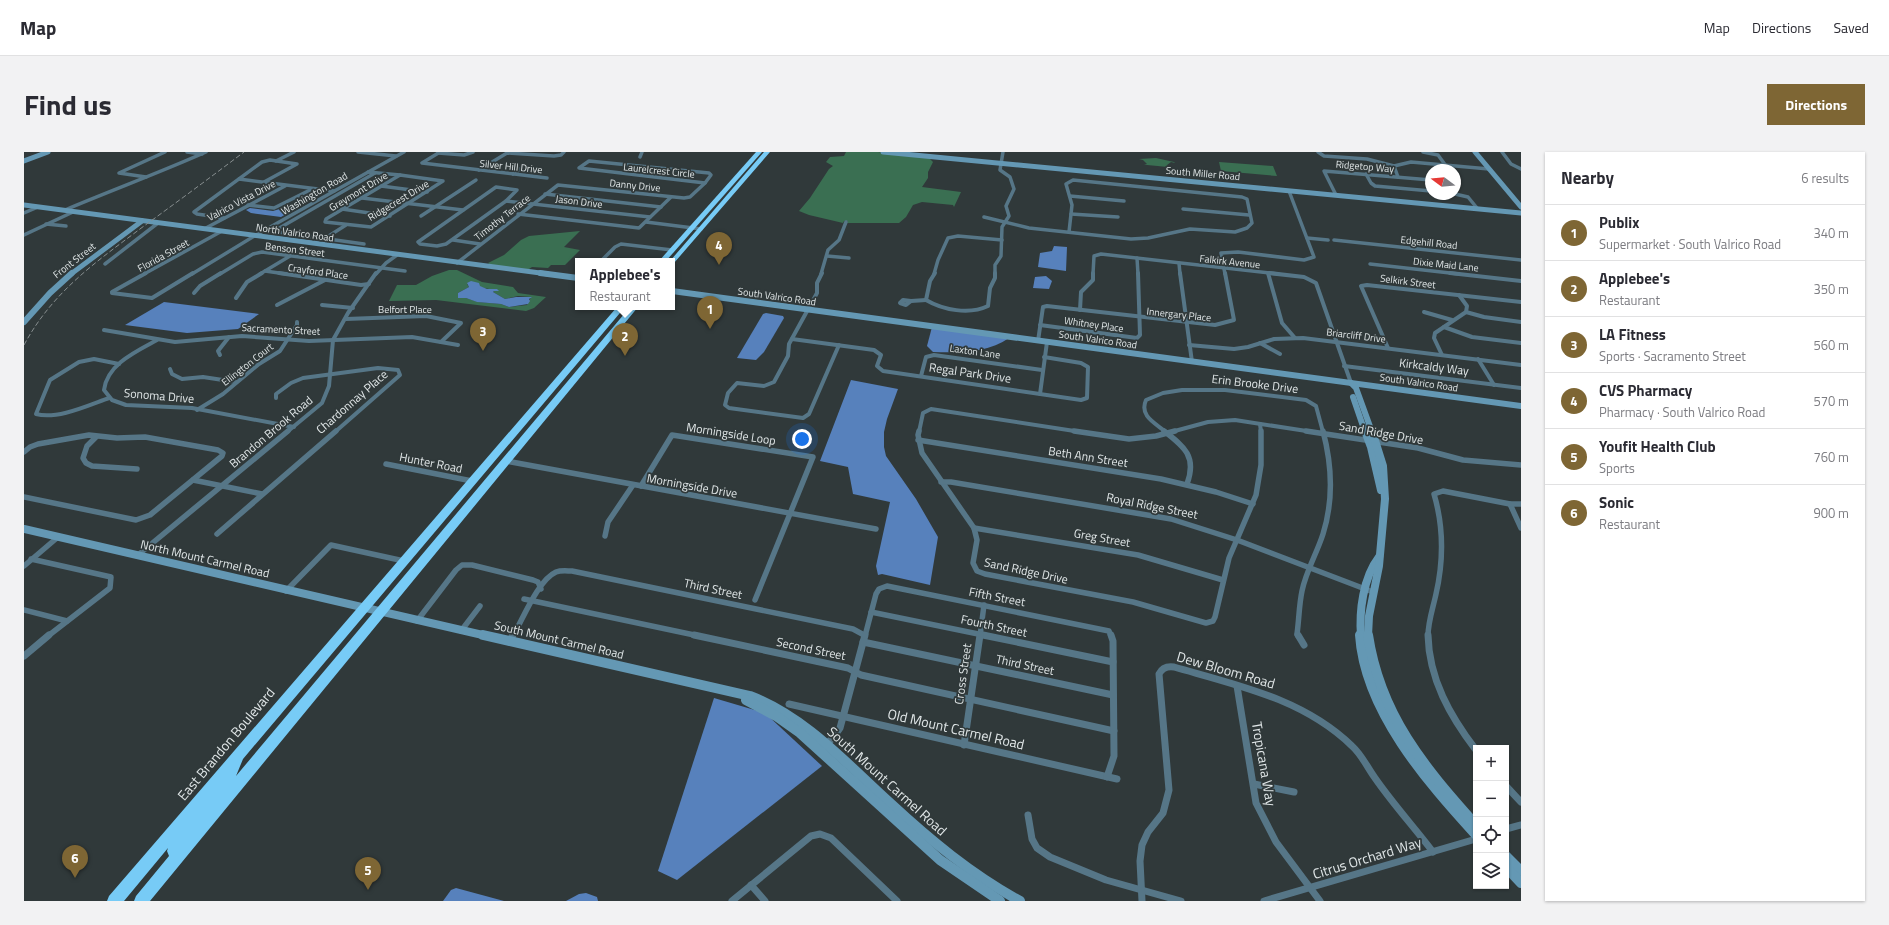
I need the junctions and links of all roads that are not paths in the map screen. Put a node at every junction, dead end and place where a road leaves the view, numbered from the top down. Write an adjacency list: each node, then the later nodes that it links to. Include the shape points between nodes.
1 (48, 152): 24 (street)
2 (165, 152): 43 (street, via 119,173)
3 (187, 152): 21 (street)
4 (206, 152): 21 (street)
5 (294, 152): 25 (street)
6 (358, 152): 22 (street)
7 (404, 152): 22 (street, Washington Road)
8 (439, 152): 9 (street, via 460,155); 34 (street, Silver Hill Drive, via 422,163)
9 (473, 152)
10 (564, 152): 34 (street, via 554,156 507,153)
11 (642, 152): 23 (street)
12 (758, 152): 38 (highway)
13 (767, 152): 40 (highway)
14 (883, 152): 20 (street, South Miller Road)
15 (1004, 152): 26 (street)
16 (1318, 152): 29 (street, via 1324,156 1367,160)
17 (1423, 152): 28 (street, via 1438,155)
18 (1475, 152): 32 (street)
19 (1502, 152): 33 (street, via 1511,164)
20 (901, 153): 26 (street, South Miller Road)
21 (202, 154): 43 (street)
22 (396, 156): 35 (street, Washington Road)
23 (640, 157)
24 (24, 161)
25 (276, 161): 46 (street, via 262,162); 49 (street, via 297,164)
26 (1000, 163): 42 (street, South Miller Road); 95 (street, via 1000,170 1010,178 1014,189 1006,206 1009,213)
27 (1434, 164): 29 (street, via 1402,162)
28 (1445, 164)
29 (1394, 166): 44 (street)
30 (1461, 166): 32 (street)
31 (523, 167): 37 (street)
32 (1489, 169): 75 (street)
33 (1521, 169)
34 (479, 170): 37 (street, Silver Hill Drive)
35 (368, 172): 36 (street); 57 (street, Washington Road)
36 (375, 173): 41 (street); 107 (street, via 276,230)
37 (513, 174): 45 (street, Silver Hill Drive)
38 (739, 174): 40 (highway); 100 (highway, via 703,215)
39 (1366, 174): 44 (street, Ridgetop Way); 56 (street, via 1375,186); 61 (street, Ridgetop Way, via 1324,172)
40 (747, 175): 100 (highway)
41 (400, 176): 54 (street, Greymont Drive); 59 (street, Ridgecrest Drive, via 443,181)
42 (1134, 176): 53 (street); 58 (street, South Miller Road)
43 (148, 177): 79 (street)
44 (1398, 177): 47 (street, Ridgetop Way)
45 (547, 178)
46 (239, 179): 49 (street); 91 (street, via 194,212)
47 (1425, 179)
48 (476, 180): 73 (street)
49 (264, 182): 51 (street)
50 (705, 182): 50 (street, Laurelcrest Circle, via 712,174 590,160 579,167); 64 (street, Danny Drive, via 690,197)
51 (286, 185): 55 (street); 71 (street, Valrico Vista Drive)
52 (558, 185): 60 (street, Timothy Terrace); 64 (street, Danny Drive)
53 (1134, 185): 63 (street, via 1073,180 1066,184); 86 (street, via 1242,197 1247,199)
54 (381, 186): 59 (street); 65 (street, Greymont Drive)
55 (312, 189): 57 (street); 71 (street, via 274,208)
56 (1425, 190)
57 (334, 191): 106 (street, Washington Road)
58 (1289, 191): 61 (street, South Miller Road); 108 (street, Innergary Place)
59 (428, 192): 68 (street, Ridgecrest Drive)
60 (544, 194): 69 (street, Timothy Terrace); 74 (street)
61 (1336, 195): 76 (street, South Miller Road)
62 (1461, 195): 76 (street, via 1468,197)
63 (1070, 196): 67 (street); 85 (street)
64 (671, 197): 74 (street)
65 (362, 198): 68 (street); 77 (street, Greymont Drive)
66 (506, 201): 69 (street, Jason Drive); 80 (street, via 516,192 515,188 496,187); 109 (street)
67 (1124, 201)
68 (410, 204): 73 (street); 87 (street, Ridgecrest Drive)
69 (532, 204): 84 (street, Timothy Terrace); 92 (street, Jason Drive)
70 (24, 205): 72 (street, North Valrico Road)
71 (248, 205): 91 (street, Valrico Vista Drive)
72 (38, 207): 79 (street, North Valrico Road); 82 (street)
73 (436, 207): 80 (street); 88 (street)
74 (661, 207): 92 (street)
75 (1521, 207)
76 (1477, 208): 83 (street, South Miller Road)
77 (342, 209): 87 (street); 98 (street, Greymont Drive, via 324,221)
78 (1183, 209): 86 (street)
79 (65, 210): 81 (street, North Valrico Road)
80 (463, 210): 109 (street, via 418,242 437,246)
81 (73, 212): 93 (street, North Valrico Road); 97 (street)
82 (24, 213)
83 (1521, 213)
84 (518, 214): 92 (street, via 639,228); 115 (street, Timothy Terrace)
85 (1071, 214): 90 (street); 104 (street)
86 (1249, 215): 104 (street, via 1252,223 1250,226 1237,232 1187,230 1140,240)
87 (391, 216): 98 (street, Ridgecrest Drive, via 371,227)
88 (421, 216)
89 (984, 217): 95 (street)
90 (1118, 217)
91 (224, 218): 101 (street, Valrico Vista Drive)
92 (648, 220): 100 (street, Jason Drive)
93 (142, 221): 96 (street, North Valrico Road); 159 (street, Front Street, via 57,285)
94 (846, 222): 119 (street, via 839,240 828,250)
95 (1006, 222): 104 (street, via 1029,228); 110 (street, via 1002,227)
96 (158, 223): 101 (street, North Valrico Road); 128 (street)
97 (46, 224): 99 (street); 105 (street)
98 (346, 225): 107 (street)
99 (66, 226)
100 (697, 228): 102 (highway); 116 (highway); 122 (highway)
101 (204, 229): 103 (street, North Valrico Road)
102 (710, 230)
103 (222, 231): 106 (street, North Valrico Road); 142 (street, Florida Street, via 112,293)
104 (1069, 232)
105 (24, 234)
106 (256, 235): 113 (street, North Valrico Road); 142 (street, Washington Road)
107 (324, 238): 113 (street); 114 (street)
108 (1307, 238): 111 (street); 131 (street, Innergary Place, via 1314,257 1310,259 1228,252 1221,253)
109 (453, 240): 115 (street)
110 (1002, 240): 144 (street, via 958,236 948,238 930,281); 144 (street, via 988,306 983,310 938,306)
111 (1328, 240)
112 (1334, 240): 125 (street, Edgehill Road)
113 (316, 244): 118 (street, North Valrico Road)
114 (364, 244)
115 (480, 244): 126 (street, Timothy Terrace)
116 (672, 250): 120 (street, via 621,244); 121 (highway)
117 (290, 255): 130 (street, Benson Street); 132 (street); 140 (street, Benson Street, via 262,252 253,254 200,286)
118 (397, 255): 126 (street, North Valrico Road); 130 (street, Brandon Brook Road)
119 (827, 256): 123 (street); 152 (street, via 824,270 817,283 817,293)
120 (604, 258)
121 (665, 258)
122 (675, 258)
123 (849, 258)
124 (1137, 258): 127 (street, Falkirk Avenue); 153 (street, Falkirk Avenue, via 1101,254 1094,256 1093,280 1081,292); 156 (street, Whitney Place)
125 (1521, 260)
126 (457, 263): 135 (street, North Valrico Road)
127 (1179, 263): 131 (street, Falkirk Avenue); 161 (street)
128 (105, 264)
129 (1370, 264): 137 (street, Dixie Maid Lane)
130 (382, 267): 133 (street, Benson Street); 138 (street, Brandon Brook Road)
131 (1224, 268): 134 (street, Falkirk Avenue); 161 (street, Innergary Place, via 1234,320 1215,325)
132 (265, 271): 136 (street, Crayford Place); 143 (street, via 247,282)
133 (405, 271)
134 (1268, 273): 168 (street, via 1282,323); 176 (street, Falkirk Avenue, via 1304,277 1316,283)
135 (575, 279)
136 (325, 280): 138 (street, Crayford Place); 147 (street)
137 (1521, 281)
138 (370, 284): 149 (street, Brandon Brook Road)
139 (675, 291): 152 (street, South Valrico Road)
140 (194, 293)
141 (1459, 295): 146 (street, Selkirk Street); 155 (street, via 1466,306); 182 (street, Selkirk Street, via 1361,286)
142 (152, 298)
143 (236, 298)
144 (926, 300): 145 (street)
145 (911, 301)
146 (1521, 302)
147 (277, 304)
148 (322, 305): 149 (street)
149 (353, 308): 157 (street, Brandon Brook Road)
150 (618, 310): 164 (highway)
151 (632, 310): 191 (highway)
152 (808, 310): 170 (street); 173 (street, South Valrico Road)
153 (1080, 310): 156 (street, Innergary Place); 163 (street, Innergary Place, via 1043,307)
154 (1424, 312): 158 (street)
155 (1466, 312): 158 (street); 162 (street)
156 (1138, 318): 161 (street, Innergary Place); 163 (street, Whitney Place, via 1140,335 1137,338)
157 (346, 319): 172 (street, Brandon Brook Road); 174 (street, Belfort Place, via 426,316 461,323)
158 (1452, 320): 165 (street)
159 (24, 322)
160 (297, 322): 169 (street, Ellington Court)
161 (1186, 322): 181 (street)
162 (1521, 322)
163 (1040, 325): 173 (street, Innergary Place)
164 (604, 327): 188 (highway, East Brandon Boulevard); 191 (highway, via 600,338 584,358)
165 (1444, 327): 178 (street, via 1476,338); 185 (street, via 1435,333 1434,338)
166 (104, 330): 171 (street, Sacramento Street)
167 (229, 337): 169 (street, Sacramento Street); 171 (street, Sacramento Street, via 175,342); 184 (street, via 218,351)
168 (1294, 338): 176 (street, Briarcliff Drive); 177 (street, Briarcliff Drive)
169 (288, 339): 172 (street, Sacramento Street); 198 (street, Ellington Court, via 280,351)
170 (792, 339): 180 (street, Regal Park Drive); 180 (street, via 788,356 774,382 764,386 737,383 724,402 725,405 729,408 803,418 808,414)
171 (157, 340): 190 (street, Sonoma Drive)
172 (333, 340): 174 (street, Sacramento Street, via 412,337); 196 (street, Brandon Brook Road)
173 (1038, 341): 175 (street, South Valrico Road)
174 (441, 342): 179 (street, Sacramento Street)
175 (1047, 342): 186 (street); 189 (street, South Valrico Road)
176 (1336, 342): 182 (street, Briarcliff Drive); 193 (street, Falkirk Avenue)
177 (1260, 343): 181 (street, Briarcliff Drive, via 1234,349); 183 (street)
178 (1521, 343)
179 (458, 344)
180 (839, 345): 197 (street, Regal Park Drive, via 878,352 881,355 877,366 883,371)
181 (1189, 345): 189 (street)
182 (1388, 348): 185 (street, Briarcliff Drive)
183 (1280, 354)
184 (220, 355)
185 (1442, 355): 187 (street, Briarcliff Drive)
186 (1044, 357): 195 (street); 202 (street, Regal Park Drive, via 1088,366 1087,398 1081,400)
187 (1478, 360): 192 (street, Briarcliff Drive); 200 (street)
188 (574, 362): 205 (highway, via 578,365 558,390); 208 (highway, East Brandon Boulevard)
189 (1192, 362): 199 (street, South Valrico Road)
190 (119, 364): 203 (street, Sonoma Drive, via 104,383 104,391); 203 (street, via 94,359 79,362 50,380 36,414 44,416 72,411)
191 (587, 364): 205 (highway)
192 (1521, 365)
193 (1344, 366): 199 (street, Falkirk Avenue); 200 (street, Kirkcaldy Way)
194 (170, 369): 198 (street, via 172,374 182,379 203,377)
195 (1042, 370): 197 (street, Laxton Lane, via 934,355 926,357); 202 (street)
196 (331, 375): 204 (street, Chardonnay Place, via 303,378 291,383 276,394); 210 (street, Brandon Brook Road, via 328,392 322,403); 229 (street, Chardonnay Place, via 378,368 398,370 400,375)
197 (920, 376): 202 (street, Regal Park Drive)
198 (236, 382): 207 (street, Ellington Court, via 223,394)
199 (1351, 383): 206 (street, South Valrico Road); 215 (street, via 1350,388)
200 (1494, 385): 201 (street, Kirkcaldy Way)
201 (1521, 388)
202 (1040, 394)
203 (109, 398): 207 (street, Sonoma Drive, via 132,406)
204 (276, 398)
205 (555, 402): 218 (highway)
206 (1521, 406)
207 (197, 410): 210 (street, Sonoma Drive)
208 (529, 415): 217 (highway, East Brandon Boulevard); 218 (highway, via 525,428 504,454)
209 (1260, 424): 211 (street, Sand Ridge Drive, via 1235,420 1214,421); 212 (street, Sand Ridge Drive); 231 (street, Sand Ridge Drive, via 1262,464)
210 (294, 427): 227 (street, Brandon Brook Road)
211 (1166, 433): 212 (street, Erin Brooke Drive, via 1146,416 1146,400 1178,391 1205,388 1306,400 1316,406); 214 (street, Sand Ridge Drive, via 1138,439 1120,438 931,409 923,413); 225 (street, Erin Brooke Drive, via 1188,454 1192,470)
212 (1323, 433): 215 (street, Sand Ridge Drive); 248 (street, Erin Brooke Drive, via 1329,454 1330,503 1323,534)
213 (96, 437): 216 (street, via 77,436 38,444); 221 (street, via 87,446 83,458 86,463 92,466); 222 (street, via 145,437 223,453)
214 (918, 440): 224 (street, Sand Ridge Drive, via 924,458); 225 (street, Beth Ann Street)
215 (1372, 440): 220 (street, Sand Ridge Drive, via 1418,448 1463,460); 251 (street, via 1384,497 1383,534)
216 (24, 452)
217 (493, 456): 223 (highway, East Brandon Boulevard); 235 (highway, via 494,465 460,506)
218 (506, 461): 226 (street, Morningside Drive); 235 (highway)
219 (386, 464): 223 (street, Hunter Road)
220 (1521, 465)
221 (137, 469)
222 (193, 480): 227 (street); 230 (street, via 150,515 136,520)
223 (472, 480): 246 (highway, East Brandon Boulevard)
224 (941, 482): 236 (street, Sand Ridge Drive); 243 (street, Royal Ridge Street, via 1171,519)
225 (1187, 484): 231 (street, Beth Ann Street)
226 (633, 485): 228 (street, Morningside Drive); 241 (street, via 608,522)
227 (222, 486): 229 (street); 244 (street, Brandon Brook Road)
228 (641, 486): 234 (street, Morningside Drive); 234 (street, Morningside Loop, via 672,435 813,457)
229 (262, 494): 240 (street, Chardonnay Place)
230 (24, 497)
231 (1253, 504): 243 (street, Sand Ridge Drive)
232 (1510, 504): 233 (street); 237 (street); 281 (street, via 1443,491 1434,494 1444,534 1442,569 1428,630 1430,660 1440,691)
233 (1521, 504)
234 (790, 514): 239 (street, Morningside Drive); 254 (street, Morningside Loop)
235 (459, 517): 260 (highway)
236 (974, 528): 249 (street, Greg Street, via 1138,555); 249 (street, Sand Ridge Drive, via 977,540 974,565 981,573 1133,602 1203,622 1215,620)
237 (1521, 528)
238 (24, 529): 242 (street, North Mount Carmel Road)
239 (876, 529)
240 (217, 534)
241 (605, 536)
242 (58, 537): 244 (street, North Mount Carmel Road); 245 (street)
243 (1237, 540): 248 (street, Royal Ridge Street); 249 (street, Sand Ridge Drive)
244 (138, 555): 252 (street, North Mount Carmel Road)
245 (31, 560): 247 (street); 262 (street, via 111,577 110,588)
246 (404, 561): 252 (street, via 331,545); 258 (highway, East Brandon Boulevard)
247 (24, 566)
248 (1309, 567): 251 (street, Royal Ridge Street); 269 (street, Erin Brooke Drive, via 1302,591 1297,634)
249 (1223, 580)
250 (541, 589): 255 (street); 263 (street, via 538,582 530,579 472,565 460,566); 266 (street, Third Street, via 550,576 557,572 572,571 853,629)
251 (1369, 590): 291 (street, via 1368,633 1374,665 1384,696 1420,757); 294 (street, via 1361,605 1360,634 1364,660 1376,696 1400,740 1422,772)
252 (286, 591): 258 (street, North Mount Carmel Road)
253 (524, 599): 255 (street, Second Street)
254 (755, 600)
255 (533, 601): 267 (street); 273 (street, Second Street, via 848,668)
256 (984, 605): 261 (street, Fifth Street, via 887,586 877,591); 265 (street, Cross Street); 271 (street, Fifth Street, via 1109,631 1113,637)
257 (480, 606): 264 (street)
258 (363, 608): 260 (street, North Mount Carmel Road); 283 (highway, East Brandon Boulevard)
259 (24, 610): 262 (street)
260 (380, 612): 263 (street, South Mount Carmel Road); 297 (highway)
261 (871, 612): 265 (street, Fourth Street); 266 (street)
262 (67, 621): 270 (street)
263 (417, 621): 264 (street, South Mount Carmel Road)
264 (461, 631): 267 (street, South Mount Carmel Road)
265 (980, 634): 271 (street, Fourth Street); 272 (street, Cross Street)
266 (864, 635): 268 (street)
267 (509, 642): 282 (street, South Mount Carmel Road, via 732,693 776,716)
268 (863, 642): 272 (street, Third Street); 273 (street)
269 (1304, 645)
270 (24, 656)
271 (1113, 662): 275 (street)
272 (976, 666): 275 (street, Third Street); 276 (street, Cross Street)
273 (855, 672): 276 (street, Second Street); 278 (street)
274 (1237, 686): 286 (street, Tropicana Way); 296 (street, Dew Bloom Road, via 1288,703 1332,728 1354,747); 304 (street, Dew Bloom Road, via 1174,667 1167,667 1160,672 1168,805 1163,816 1144,840 1141,851)
275 (1113, 695): 279 (street)
276 (971, 700): 279 (street, Second Street); 280 (street, Cross Street)
277 (789, 704): 278 (street, Old Mount Carmel Road)
278 (844, 717): 280 (street, Old Mount Carmel Road); 282 (street, via 838,732)
279 (1114, 731): 284 (street, via 1114,756)
280 (964, 745): 284 (street, Old Mount Carmel Road)
281 (1473, 746)
282 (822, 747): 310 (street, South Mount Carmel Road, via 940,860); 311 (street, South Mount Carmel Road, via 945,852)
283 (238, 755): 297 (highway, via 226,785 178,842 174,851); 305 (highway, East Brandon Boulevard)
284 (1107, 777): 285 (street, Old Mount Carmel Road)
285 (1117, 779)
286 (1254, 784): 288 (street); 303 (street, Tropicana Way, via 1256,804 1262,821)
287 (1509, 789): 289 (street)
288 (1294, 792)
289 (1521, 802)
290 (1028, 815): 304 (street, via 1032,839 1037,848 1050,857 1106,880)
291 (1473, 822)
292 (1521, 825): 293 (street)
293 (1509, 829)
294 (1473, 832)
295 (1473, 840): 296 (street, Citrus Orchard Way)
296 (1433, 852): 303 (street, Citrus Orchard Way)
297 (176, 858): 306 (highway)
298 (1509, 859): 300 (street)
299 (1509, 870): 301 (street)
300 (1521, 871)
301 (1521, 883)
302 (751, 885): 307 (street); 308 (street); 309 (street, via 811,836 820,834 831,838)
303 (1310, 889): 314 (street, Citrus Orchard Way); 315 (street, Tropicana Way)
304 (1142, 890): 312 (street, Dew Bloom Road); 313 (street)
305 (114, 901)
306 (141, 901)
307 (732, 901)
308 (765, 901)
309 (897, 901)
310 (1000, 901)
311 (1020, 901)
312 (1142, 901)
313 (1181, 901)
314 (1264, 901)
315 (1320, 901)

